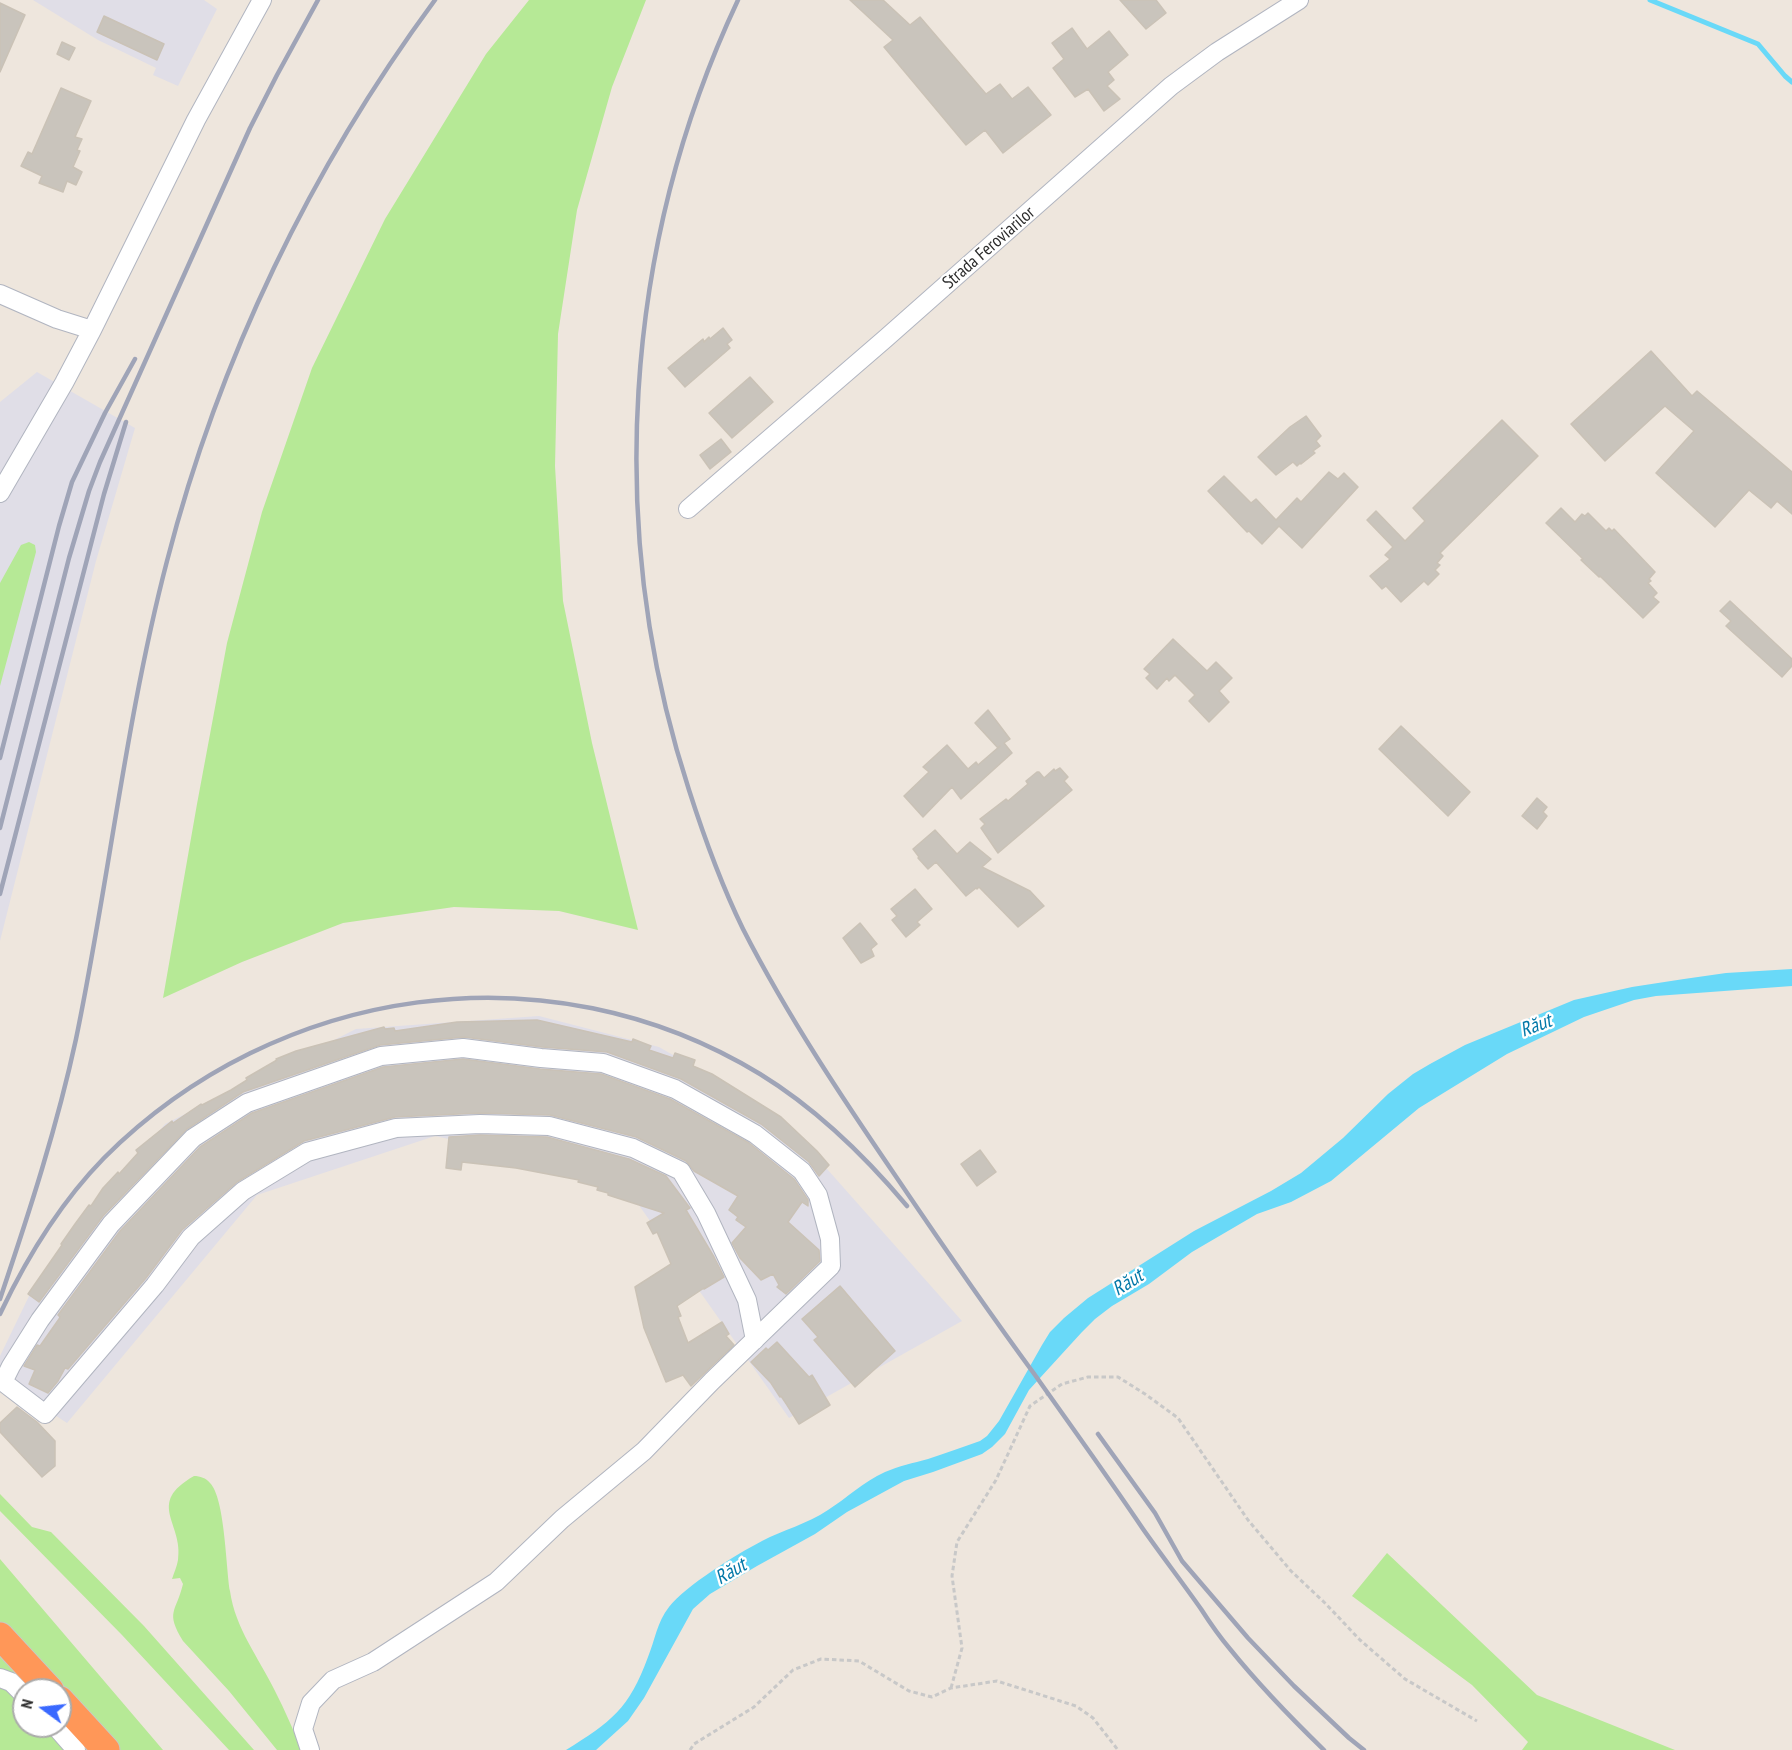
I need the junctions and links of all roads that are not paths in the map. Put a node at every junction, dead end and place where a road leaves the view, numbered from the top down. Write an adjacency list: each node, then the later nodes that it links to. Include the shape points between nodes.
1 (262, 0): 4 (street, via 196,120)
2 (1299, 0): 6 (street, Strada Feroviarilor, via 1171,86)
3 (0, 294): 4 (street)
4 (92, 330): 5 (street)
5 (0, 493)
6 (688, 509)
7 (755, 1340): 7 (street, via 747,1300 706,1213 681,1172 633,1148 549,1126 396,1128 307,1152 243,1191 191,1237 45,1414 3,1382 40,1320 111,1224 193,1138 247,1103 381,1056 463,1048 603,1063 675,1089 755,1134 801,1171 818,1195 830,1239 831,1266); 14 (street, via 644,1451 562,1519 496,1582 373,1662 333,1680 311,1703 303,1730)
8 (0, 1636): 9 (highway)
9 (39, 1678)
10 (72, 1714): 13 (highway)
11 (66, 1738): 12 (street)
12 (76, 1750)
13 (106, 1750)
14 (310, 1750)

